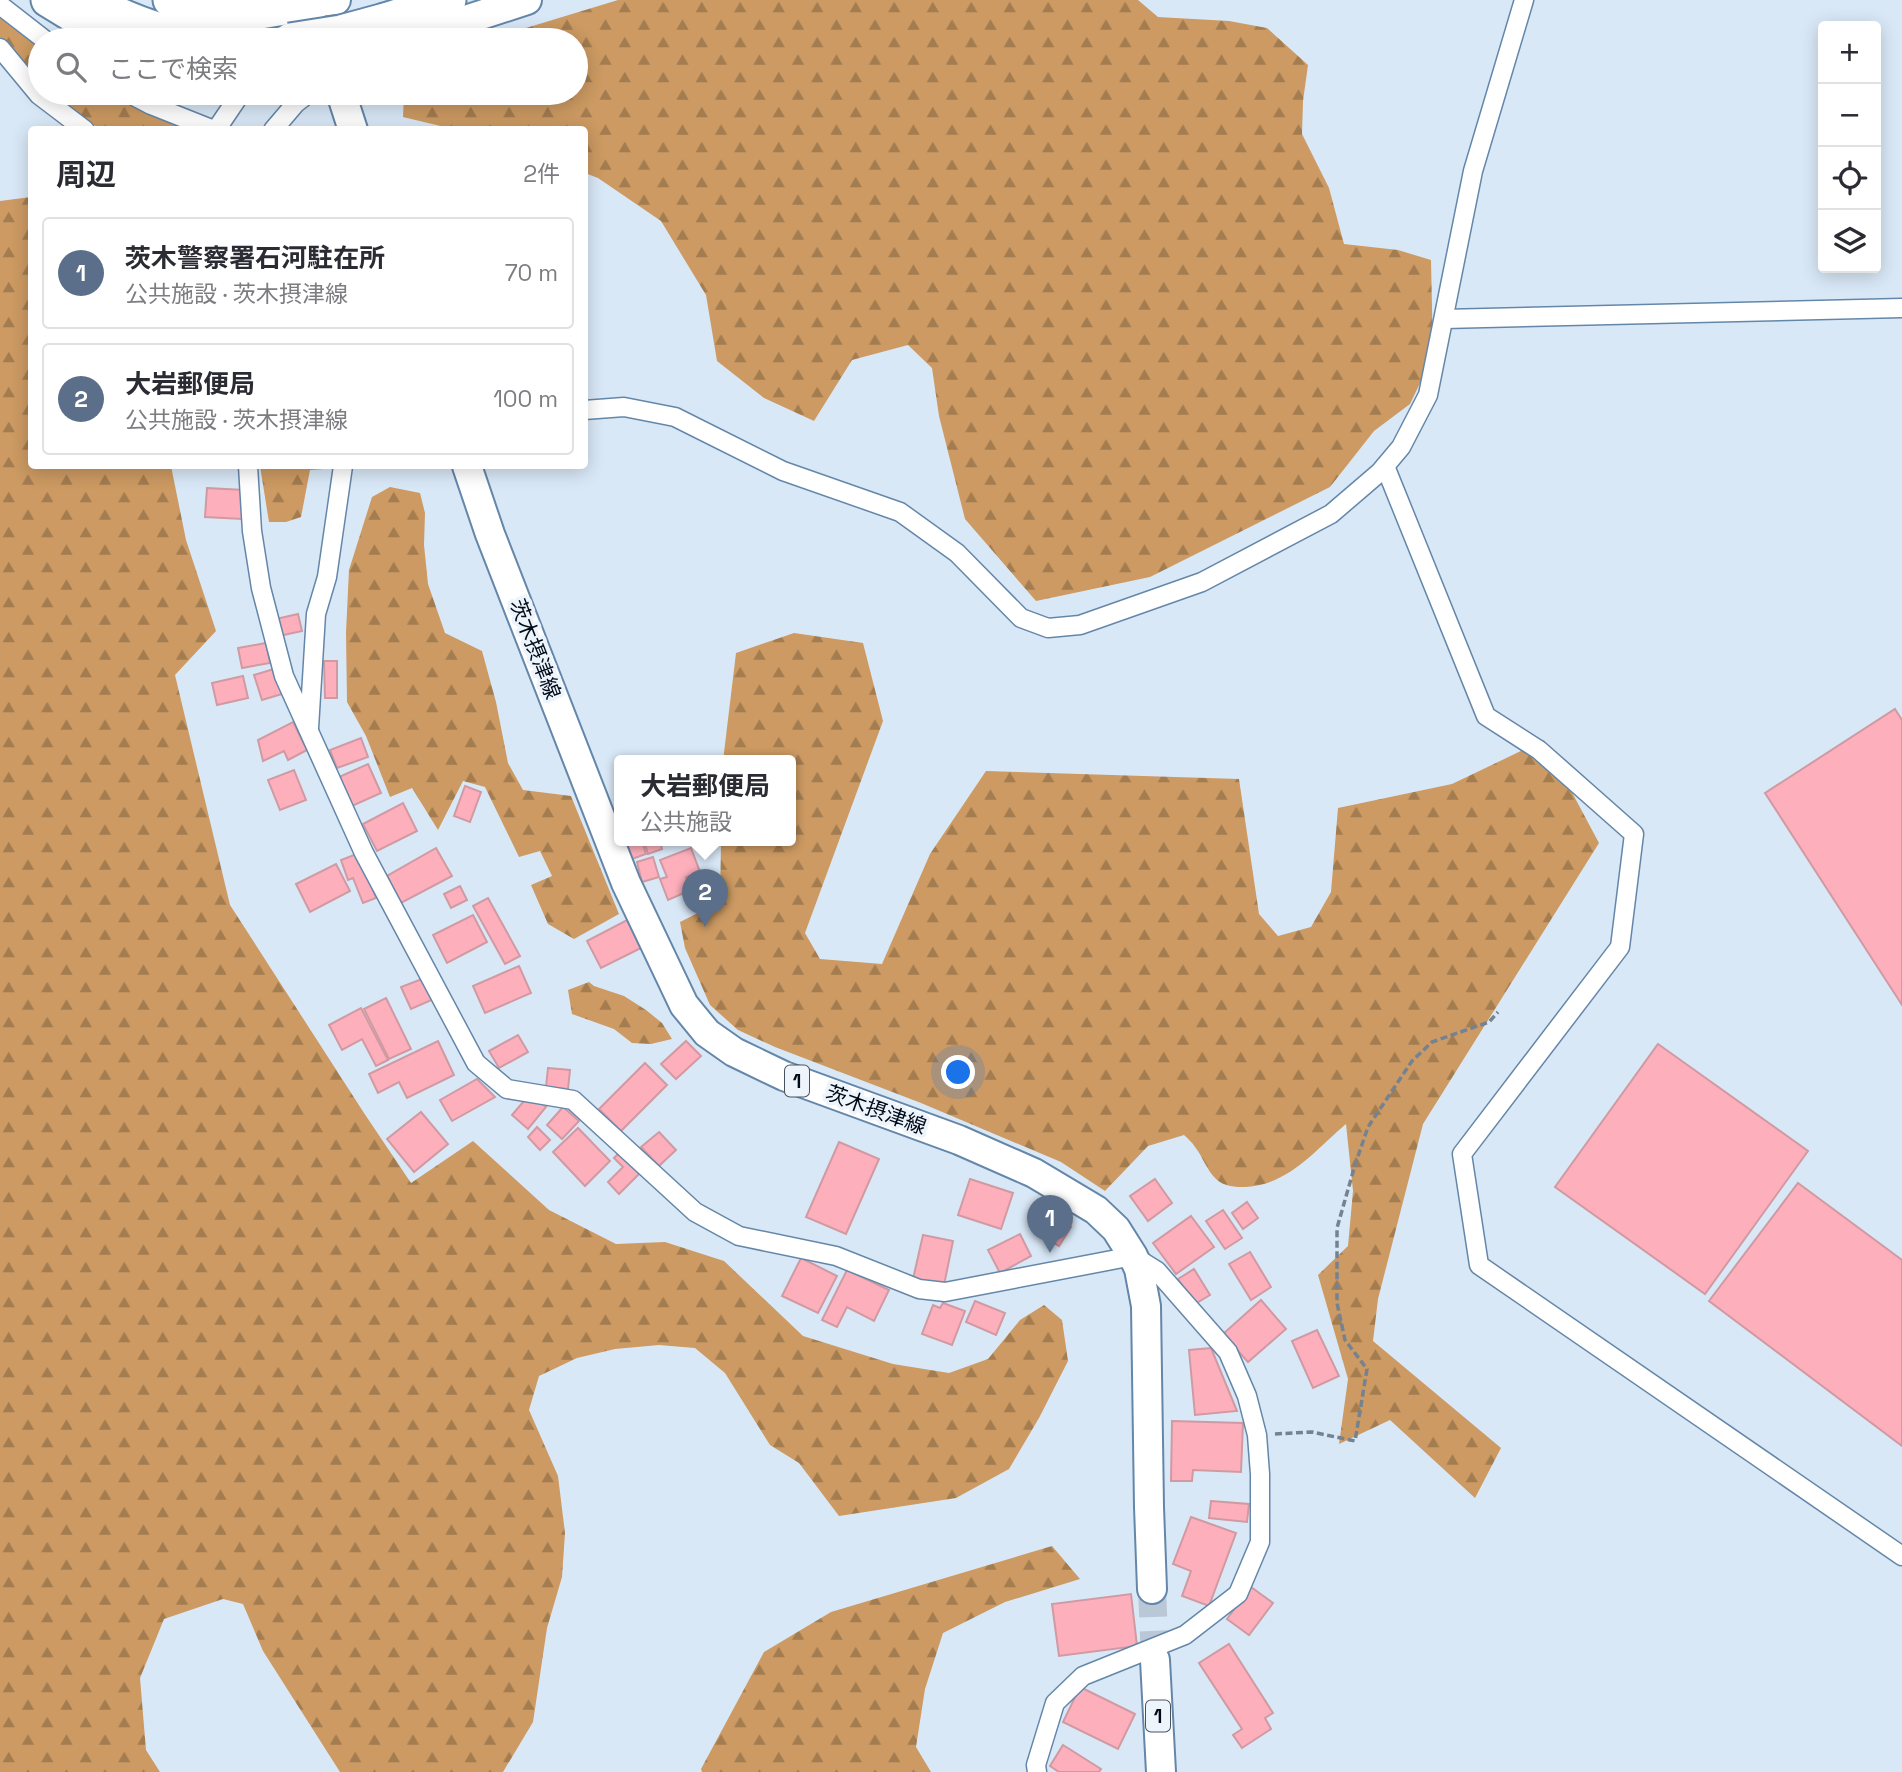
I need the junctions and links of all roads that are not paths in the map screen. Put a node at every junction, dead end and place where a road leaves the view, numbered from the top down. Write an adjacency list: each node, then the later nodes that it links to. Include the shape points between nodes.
1 (48, 0): 10 (highway)
2 (89, 0): 11 (highway)
3 (170, 0): 7 (highway, via 248,14)
4 (449, 0): 13 (highway)
5 (527, 0): 14 (main road)
6 (1524, 0): 28 (street, via 1473,171)
7 (321, 1): 12 (main road)
8 (0, 5): 9 (street)
9 (30, 28)
10 (94, 28)
11 (154, 28)
12 (324, 28)
13 (399, 28)
14 (404, 28)
15 (0, 48): 16 (street)
16 (28, 82)
17 (52, 105): 22 (street)
18 (151, 105): 23 (street)
19 (232, 105): 24 (street)
20 (294, 105): 25 (street)
21 (345, 105): 26 (main road)
22 (80, 126)
23 (205, 126)
24 (218, 126)
25 (277, 126)
26 (352, 126)
27 (1902, 308): 28 (street)
28 (1444, 319): 30 (street, via 1428,395 1401,447)
29 (588, 410): 30 (street, via 624,407 675,417 783,471 900,512 957,553 1021,618 1048,628 1080,625 1202,582 1331,514)
30 (1385, 466): 36 (street, via 1486,716 1539,750 1634,834 1620,947 1462,1154 1479,1265)
31 (248, 469): 34 (street, via 261,588 284,676)
32 (343, 469): 34 (street, via 327,577 316,614)
33 (468, 469): 35 (main road, 茨木摂津線 / 1, via 626,883 684,1005 707,1033 784,1076 1034,1173 1096,1210 1116,1229)
34 (309, 732): 35 (street, via 364,853 476,1063 507,1089 573,1100 695,1212 739,1236 836,1256 919,1289 945,1292)
35 (1133, 1256): 37 (main road, 茨木摂津線 / 1, via 1146,1306); 39 (street, via 1157,1271 1228,1352 1247,1395 1257,1435 1260,1542 1237,1594 1185,1635 1083,1676 1055,1703)
36 (1902, 1556)
37 (1152, 1589)
38 (1155, 1660): 40 (main road, 1)
39 (1037, 1772)
40 (1161, 1772)

